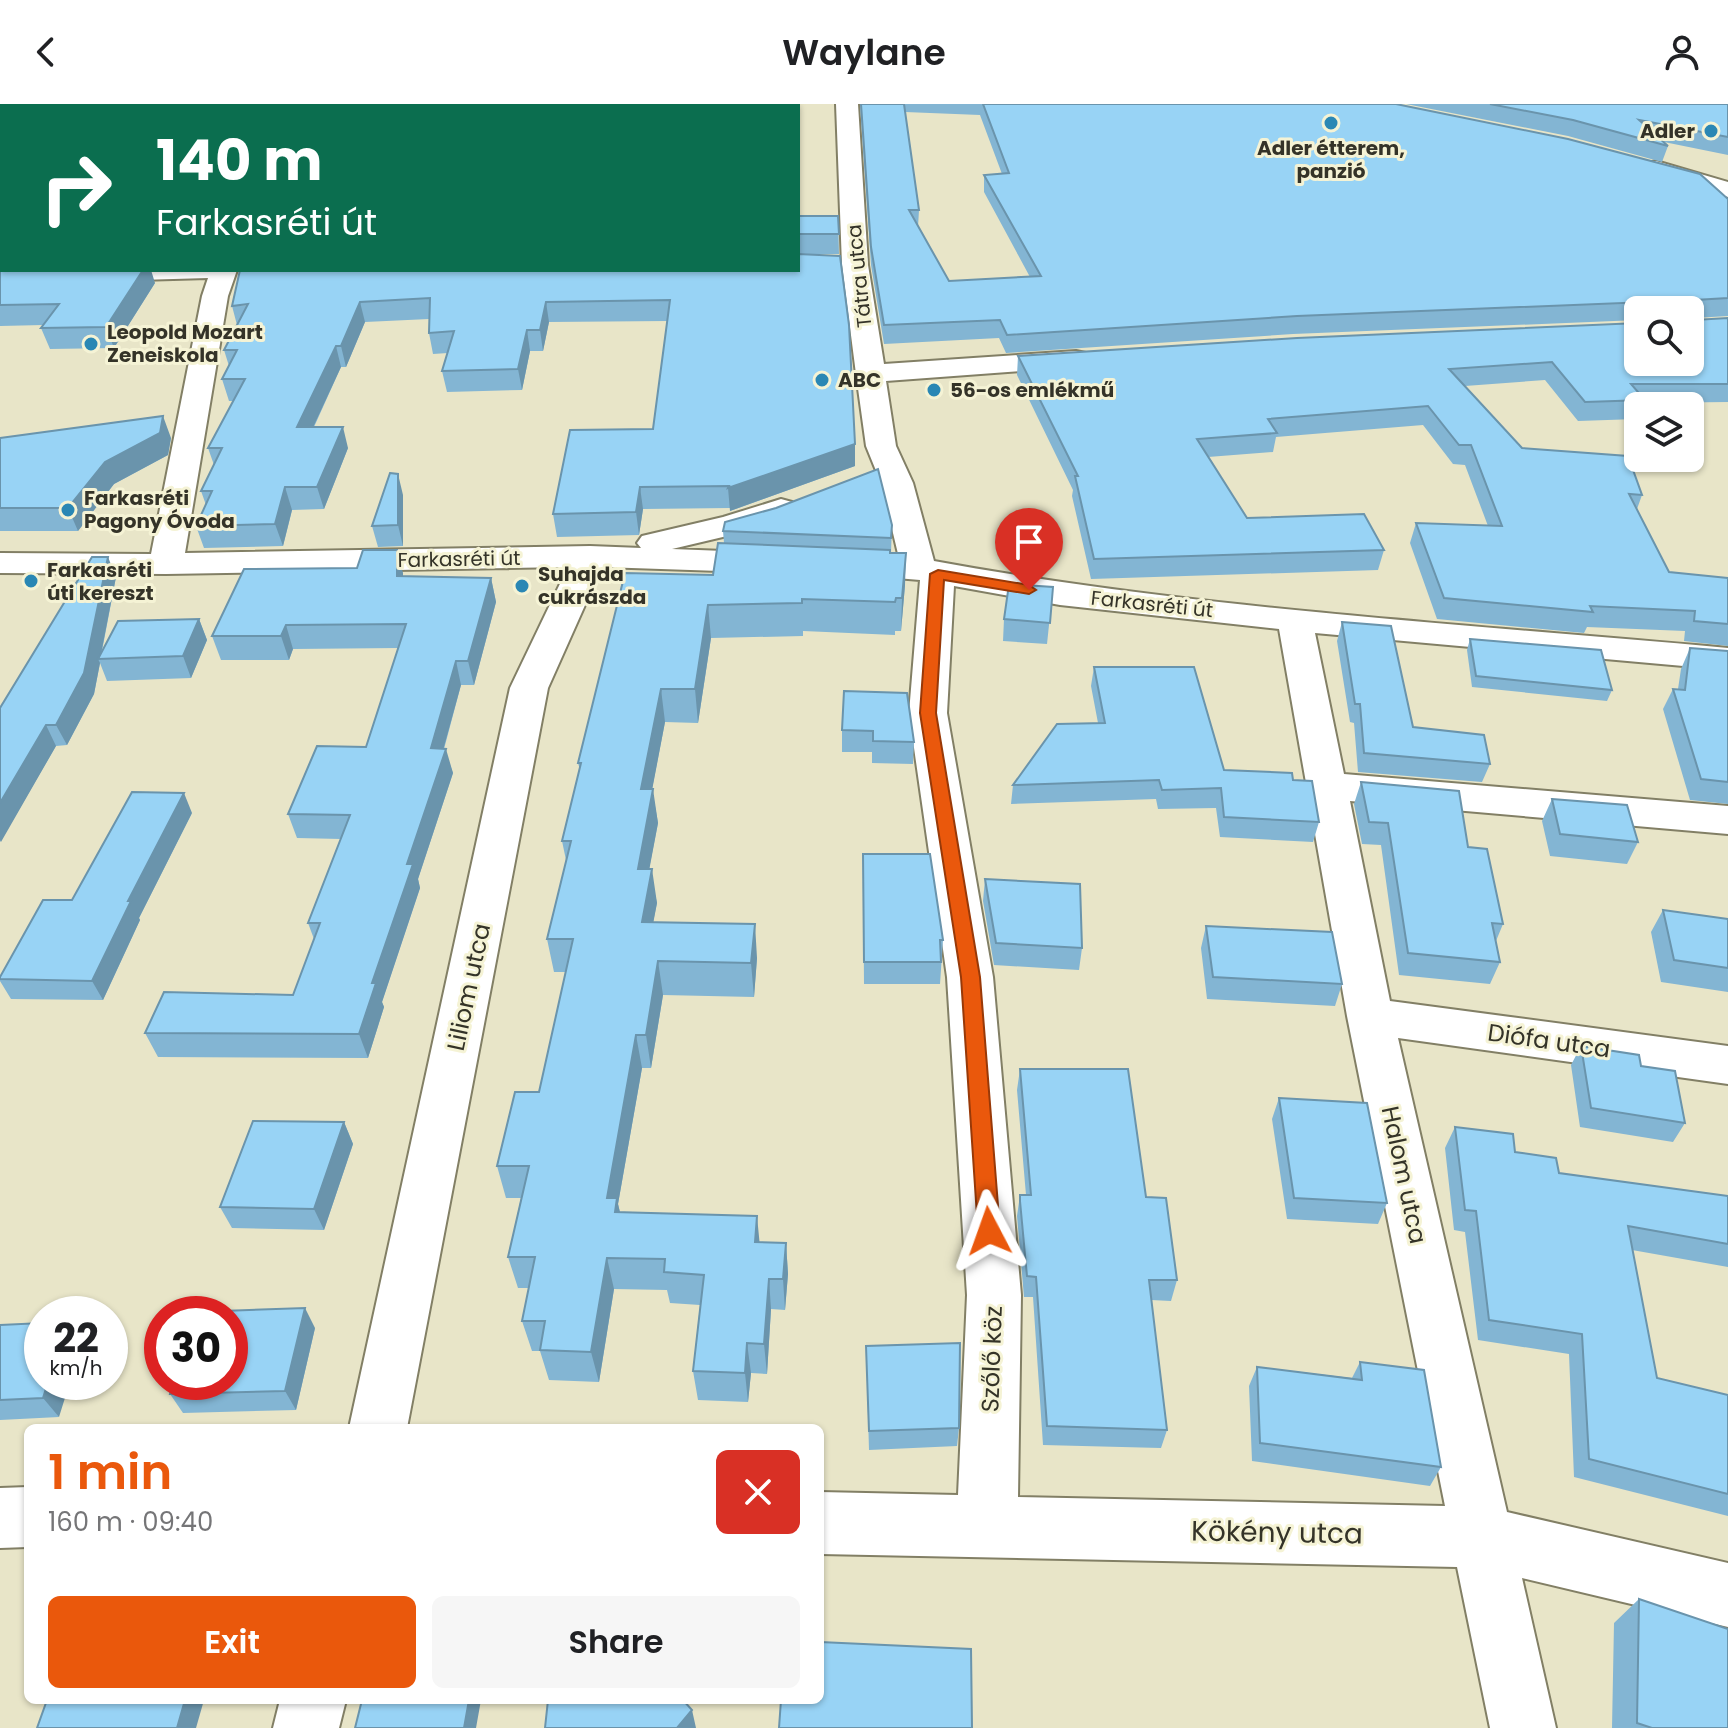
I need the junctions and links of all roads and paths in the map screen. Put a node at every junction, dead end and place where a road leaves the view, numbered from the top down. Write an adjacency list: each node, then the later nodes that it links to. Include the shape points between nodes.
1 (847, 104): 8 (street, Tátra utca, via 840,265)
2 (1728, 177): 3 (street, via 1637,163)
3 (1728, 190)
4 (149, 272): 6 (street)
5 (222, 272): 14 (street)
6 (0, 276)
7 (1099, 358): 8 (street)
8 (870, 374): 9 (street, Tátra utca)
9 (881, 446): 10 (street, via 871,474); 16 (street, Tátra utca)
10 (859, 480)
11 (804, 501): 12 (street)
12 (687, 548): 13 (street, Farkasréti út); 16 (street, Farkasréti út)
13 (590, 556): 14 (street, Farkasréti út); 23 (street, Liliom utca, via 529,688)
14 (166, 564): 15 (street, Farkasréti út)
15 (1, 565)
16 (928, 572): 17 (street, Farkasréti út, via 1060,595); 27 (street, Szőlő köz, via 928,713 970,977 994,1295)
17 (1295, 620): 18 (street, Farkasréti út); 19 (street, Halom utca)
18 (1728, 659)
19 (1326, 786): 20 (street); 21 (street, Halom utca)
20 (1728, 820)
21 (1370, 1016): 22 (street, Diófa utca); 28 (street, Halom utca)
22 (1728, 1065)
23 (379, 1424)
24 (24, 1517): 25 (street)
25 (0, 1518)
26 (824, 1523): 27 (street, Kökény utca)
27 (987, 1525): 28 (street, Kökény utca)
28 (1480, 1537): 29 (street, Kökény utca); 32 (street, Halom utca)
29 (1728, 1595)
30 (312, 1704): 31 (street)
31 (306, 1728)
32 (1523, 1728)

